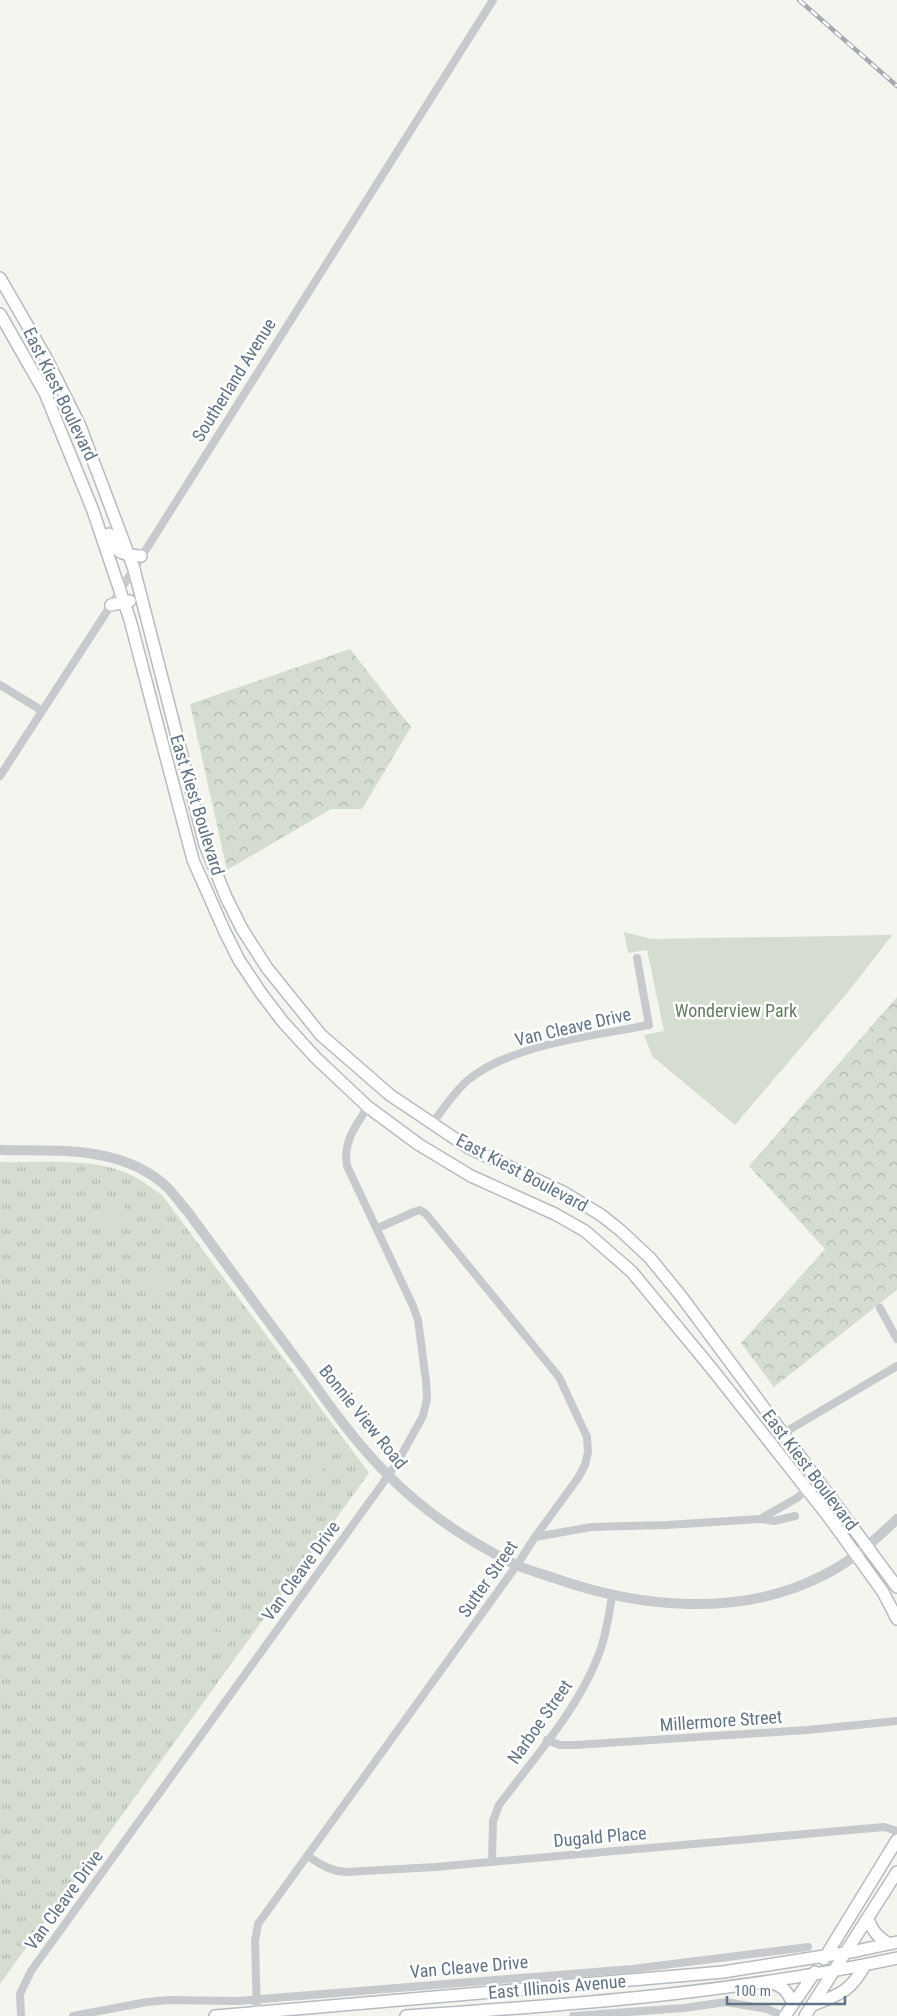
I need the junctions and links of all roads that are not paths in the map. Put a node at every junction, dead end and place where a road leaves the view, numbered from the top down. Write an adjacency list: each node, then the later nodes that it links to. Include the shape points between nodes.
1 (493, 0): 7 (street, Southerland Avenue)
2 (0, 278): 3 (main road, East Kiest Boulevard)
3 (10, 296): 4 (main road); 7 (main road, East Kiest Boulevard, via 46,356 80,426)
4 (0, 302)
5 (0, 314): 6 (main road, East Kiest Boulevard, via 44,393)
6 (92, 508): 7 (main road, via 103,517 114,548 120,553); 9 (main road, East Kiest Boulevard)
7 (135, 556): 8 (main road, East Kiest Boulevard)
8 (134, 568): 9 (street); 12 (main road, East Kiest Boulevard)
9 (120, 590): 10 (main road, East Kiest Boulevard); 11 (street)
10 (124, 602): 11 (main road); 12 (main road, via 134,602 144,635); 17 (main road, East Kiest Boulevard, via 193,860)
11 (111, 605): 14 (street)
12 (154, 650): 16 (main road, East Kiest Boulevard, via 193,805)
13 (0, 685): 14 (street)
14 (41, 710): 15 (street)
15 (0, 776)
16 (226, 898): 17 (main road); 20 (main road, East Kiest Boulevard, via 267,968 321,1035 390,1095)
17 (212, 904): 19 (main road, East Kiest Boulevard, via 239,960 283,1022)
18 (638, 958): 20 (street, Van Cleave Drive, via 649,1025 513,1055 468,1080)
19 (368, 1106): 22 (street, Van Cleave Drive, via 351,1132 345,1155 347,1166); 27 (main road, East Kiest Boulevard, via 418,1144 471,1176 555,1214 606,1249 652,1295)
20 (432, 1124): 26 (main road, East Kiest Boulevard, via 469,1148 563,1192 620,1230 650,1258)
21 (0, 1150): 28 (street, Bonnie View Road, via 101,1155 139,1169 168,1188 346,1427)
22 (378, 1228): 28 (street, Van Cleave Drive, via 418,1320 427,1398 423,1416); 33 (street, Sutter Street, via 423,1211 566,1390 587,1437 588,1452 578,1478)
23 (880, 1308): 24 (street)
24 (897, 1339)
25 (897, 1366): 26 (street)
26 (783, 1434): 27 (street); 34 (main road, East Kiest Boulevard)
27 (770, 1442): 29 (main road, East Kiest Boulevard)
28 (388, 1476): 36 (street, Bonnie View Road, via 440,1518); 63 (street, Van Cleave Drive, via 31,1971 20,1994)
29 (807, 1489): 31 (street); 35 (main road, East Kiest Boulevard)
30 (795, 1516): 31 (street, via 774,1521)
31 (760, 1519): 33 (street, via 591,1527)
32 (897, 1519): 34 (street, Bonnie View Road)
33 (535, 1537): 36 (street, Sutter Street)
34 (868, 1546): 35 (street, Bonnie View Road); 37 (main road, East Kiest Boulevard)
35 (856, 1555): 38 (street, Bonnie View Road, via 822,1576 773,1595 756,1598 694,1604); 39 (main road, East Kiest Boulevard, via 883,1592)
36 (518, 1565): 38 (street, Bonnie View Road); 44 (street, Sutter Street)
37 (897, 1587)
38 (612, 1596): 41 (street, Narboe Street, via 608,1625 592,1671)
39 (897, 1619)
40 (897, 1721): 41 (street, Millermore Street, via 575,1745)
41 (547, 1740): 45 (street, Narboe Street, via 499,1806 492,1821)
42 (897, 1831): 45 (street, Dugald Place, via 884,1828)
43 (897, 1840): 51 (main road)
44 (308, 1856): 45 (street, Dugald Place, via 326,1868 346,1872); 58 (street, Sutter Street, via 258,1924 255,1941)
45 (492, 1862)
46 (897, 1872): 47 (main road)
47 (868, 1918): 48 (main road, via 878,1937); 50 (main road)
48 (893, 1943): 50 (main road, East Illinois Avenue)
49 (808, 1947): 58 (street, Van Cleave Drive, via 632,1970)
50 (847, 1953): 51 (main road, East Illinois Avenue); 54 (main road)
51 (826, 1956): 55 (main road); 57 (main road, East Illinois Avenue, via 723,1972)
52 (897, 1958): 53 (main road, East Illinois Avenue)
53 (865, 1965): 54 (main road, East Illinois Avenue); 60 (main road, via 854,1984)
54 (835, 1970): 55 (main road, East Illinois Avenue); 60 (main road)
55 (813, 1974): 56 (main road, East Illinois Avenue); 59 (main road)
56 (767, 1981): 59 (main road, via 783,1987); 61 (main road, East Illinois Avenue)
57 (545, 1988): 61 (main road); 62 (main road, East Illinois Avenue)
58 (256, 1999): 62 (street, Sutter Street); 64 (street, Van Cleave Drive, via 147,2002)
59 (793, 2004): 68 (main road)
60 (813, 2005): 69 (main road)
61 (547, 2006): 66 (main road, East Illinois Avenue)
62 (257, 2015): 65 (main road, East Illinois Avenue)
63 (21, 2016)
64 (73, 2016)
65 (215, 2016)
66 (406, 2016)
67 (573, 2016): 68 (street, via 726,2002)
68 (784, 2016)
69 (806, 2016)

